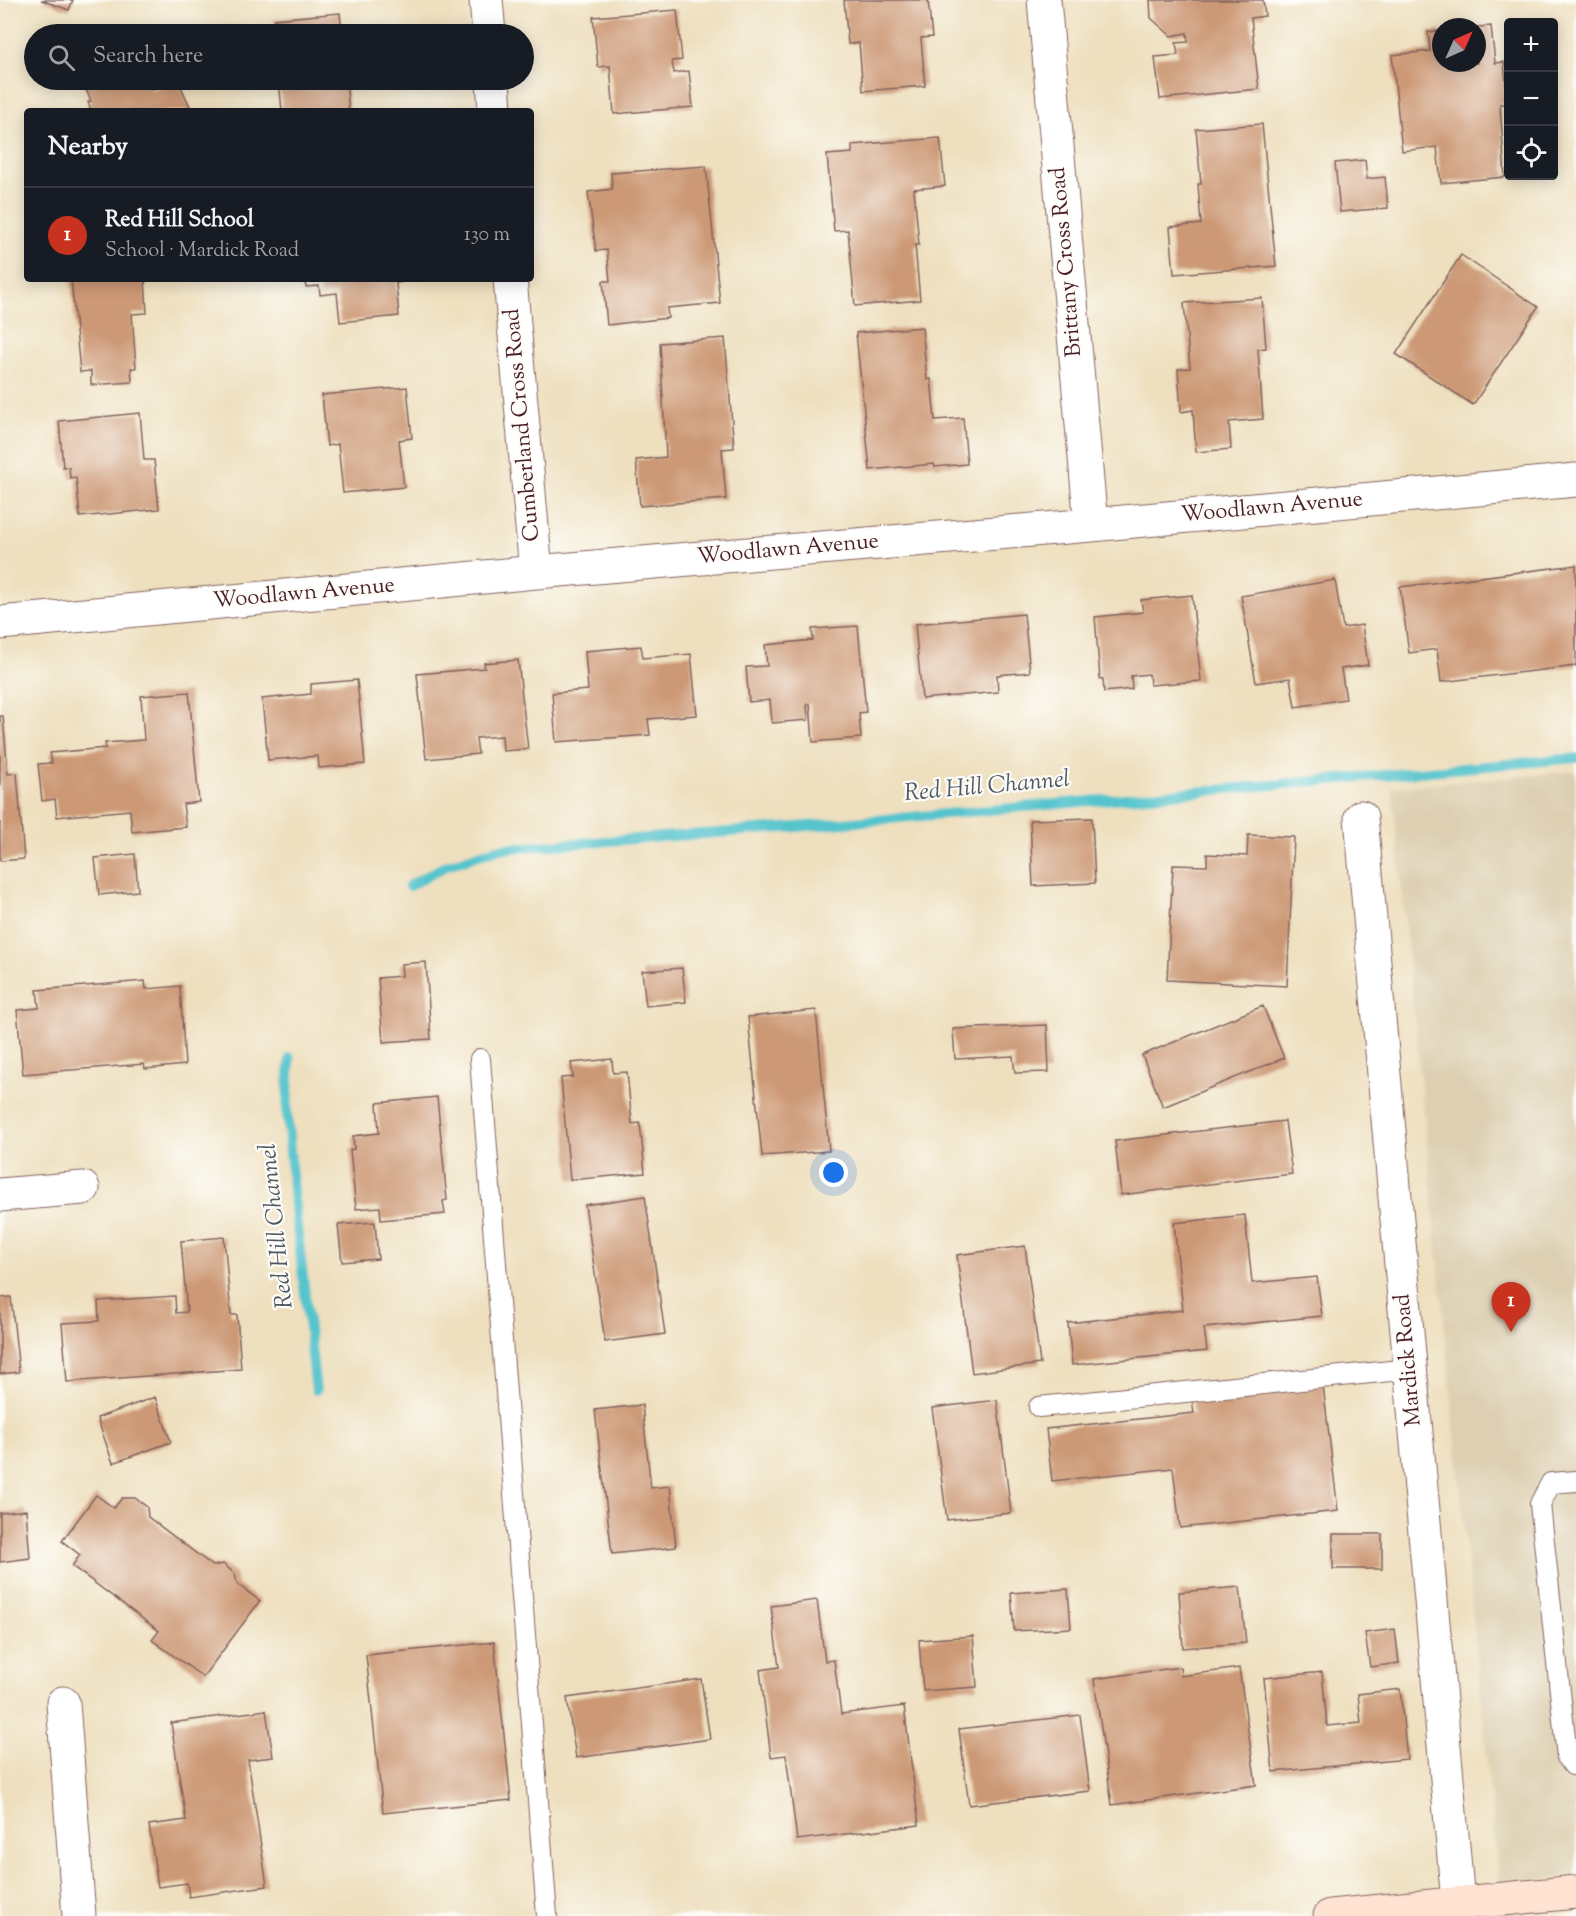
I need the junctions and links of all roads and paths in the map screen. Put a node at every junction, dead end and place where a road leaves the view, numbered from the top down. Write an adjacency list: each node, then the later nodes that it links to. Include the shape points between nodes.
1 (486, 0): 3 (street)
2 (1044, 0): 8 (street, Brittany Cross Road)
3 (488, 24)
4 (494, 90): 5 (street)
5 (495, 108)
6 (510, 282): 9 (street, Cumberland Cross Road)
7 (1576, 480): 8 (street, Woodlawn Avenue)
8 (1091, 525): 9 (street, Woodlawn Avenue)
9 (536, 572): 10 (street, Woodlawn Avenue)
10 (0, 623)
11 (1361, 817): 15 (street, Mardick Road)
12 (480, 1059): 24 (lane)
13 (83, 1188): 14 (street)
14 (0, 1195)
15 (1410, 1369): 16 (lane); 21 (street, Mardick Road)
16 (1040, 1407)
17 (1576, 1481): 19 (lane, via 1551,1483 1540,1504 1567,1756)
18 (63, 1703): 23 (street)
19 (1574, 1765)
20 (1576, 1892): 22 (main road)
21 (1458, 1902): 22 (main road); 25 (main road)
22 (1516, 1906)
23 (79, 1916)
24 (547, 1916)
25 (1330, 1916)

